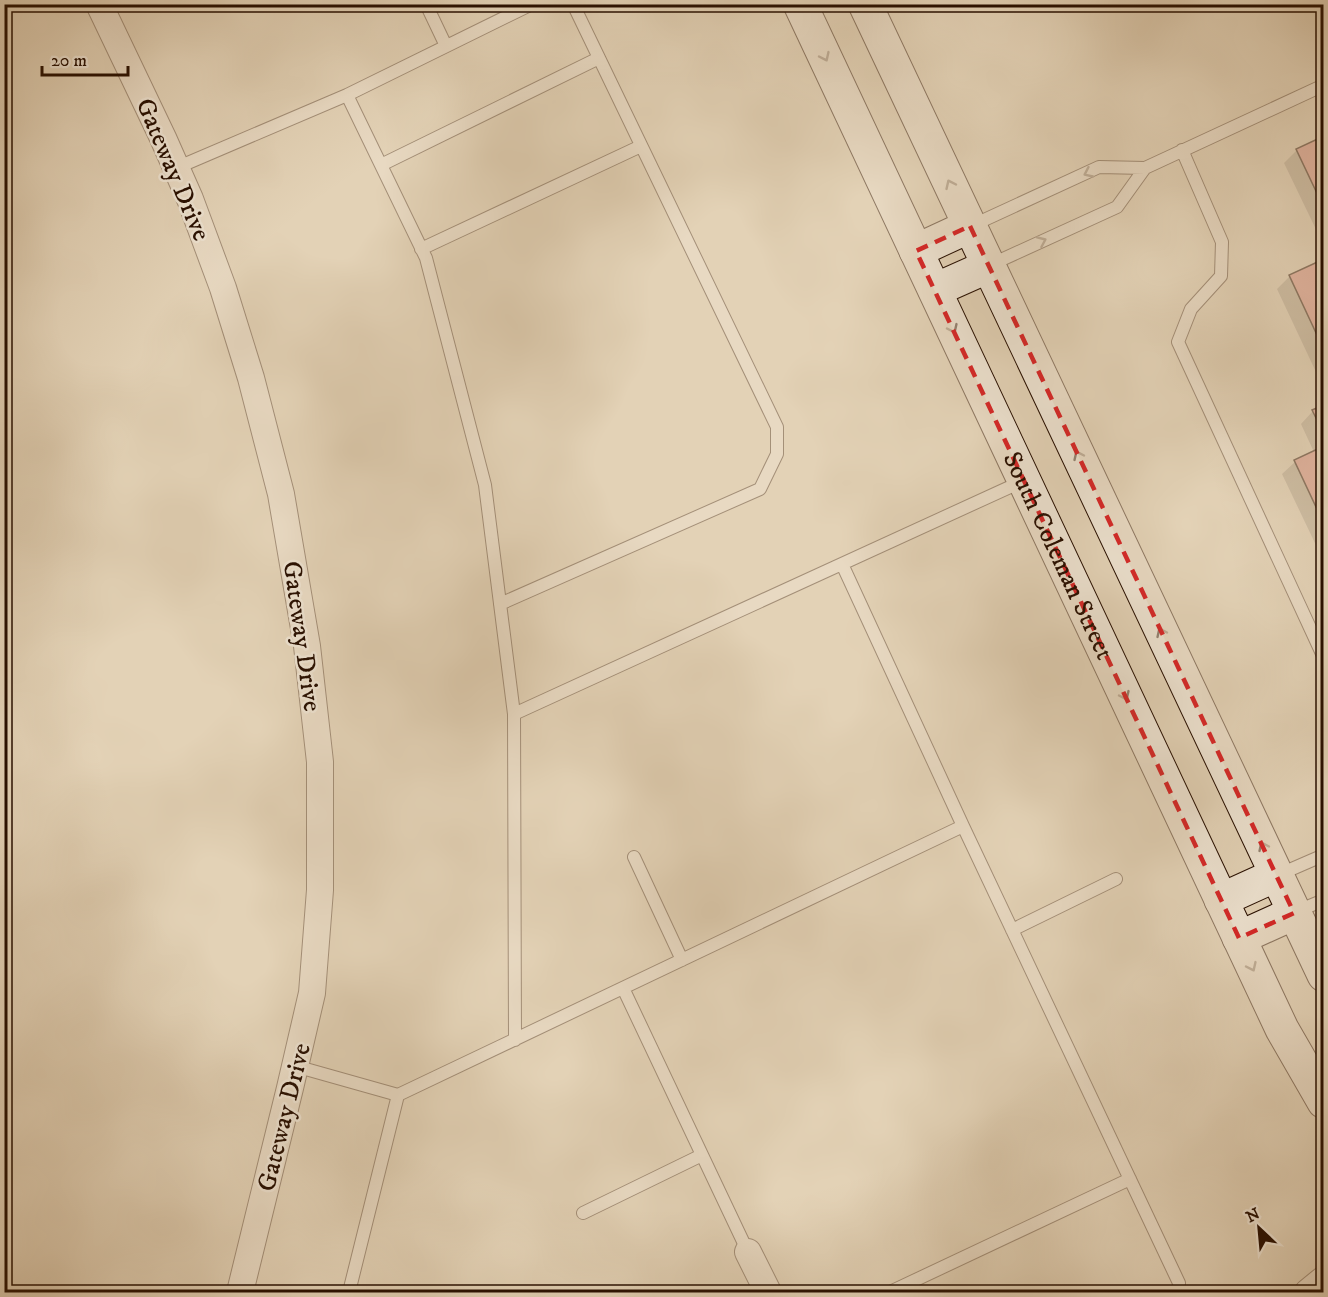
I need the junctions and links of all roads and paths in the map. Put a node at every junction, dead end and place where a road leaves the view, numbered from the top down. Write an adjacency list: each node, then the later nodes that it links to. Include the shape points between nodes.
1 (99, 4): 14 (street, Gateway Drive)
2 (426, 4): 7 (lane)
3 (532, 4): 7 (lane)
4 (573, 4): 8 (lane)
5 (800, 4): 18 (street, South Coleman Street, one-way to 18)
6 (865, 4): 16 (street, one-way to 6)
7 (446, 46): 10 (lane)
8 (599, 58): 11 (lane); 13 (lane)
9 (1323, 86): 12 (lane)
10 (347, 95): 13 (lane); 14 (lane)
11 (642, 146): 17 (lane); 23 (lane, via 777,427 777,454 760,489)
12 (1182, 150): 15 (lane); 24 (lane, via 1222,242 1221,276 1191,309 1178,342)
13 (381, 165): 17 (lane)
14 (176, 168): 39 (street, Gateway Drive, via 223,288 251,378 281,494 307,646 320,762 321,890 312,993)
15 (1145, 168): 16 (lane, one-way to 16, via 1099,167); 19 (lane, one-way to 15, via 1117,207)
16 (970, 226): 18 (street); 19 (street)
17 (421, 249): 23 (lane, via 485,485)
18 (916, 251): 20 (street, South Coleman Street)
19 (989, 266): 20 (street); 29 (street, one-way to 19)
20 (934, 290): 21 (street, South Coleman Street, one-way to 21)
21 (1024, 481): 22 (lane); 31 (street, South Coleman Street, one-way to 31)
22 (842, 564): 25 (lane); 26 (lane)
23 (500, 604): 25 (lane)
24 (1323, 658)
25 (514, 714): 38 (lane)
26 (963, 826): 33 (lane); 35 (lane)
27 (1323, 855): 29 (lane)
28 (634, 857): 35 (lane)
29 (1276, 876): 31 (street); 32 (street)
30 (1116, 879): 33 (lane)
31 (1221, 900): 34 (street, South Coleman Street)
32 (1309, 907): 34 (street); 36 (street)
33 (1012, 930): 43 (lane)
34 (1239, 938): 41 (street, South Coleman Street, one-way to 41, via 1282,1029)
35 (682, 960): 37 (lane)
36 (1323, 975)
37 (623, 988): 38 (lane); 42 (lane)
38 (515, 1040): 40 (lane)
39 (296, 1066): 40 (lane); 48 (street, Gateway Drive)
40 (398, 1095): 49 (lane)
41 (1323, 1102)
42 (702, 1155): 44 (lane); 45 (lane)
43 (1130, 1179): 47 (lane); 51 (lane)
44 (583, 1213)
45 (748, 1252): 50 (street)
46 (1323, 1279): 52 (street)
47 (1179, 1283)
48 (240, 1293)
49 (349, 1293)
50 (768, 1293)
51 (890, 1293)
52 (1308, 1293)

